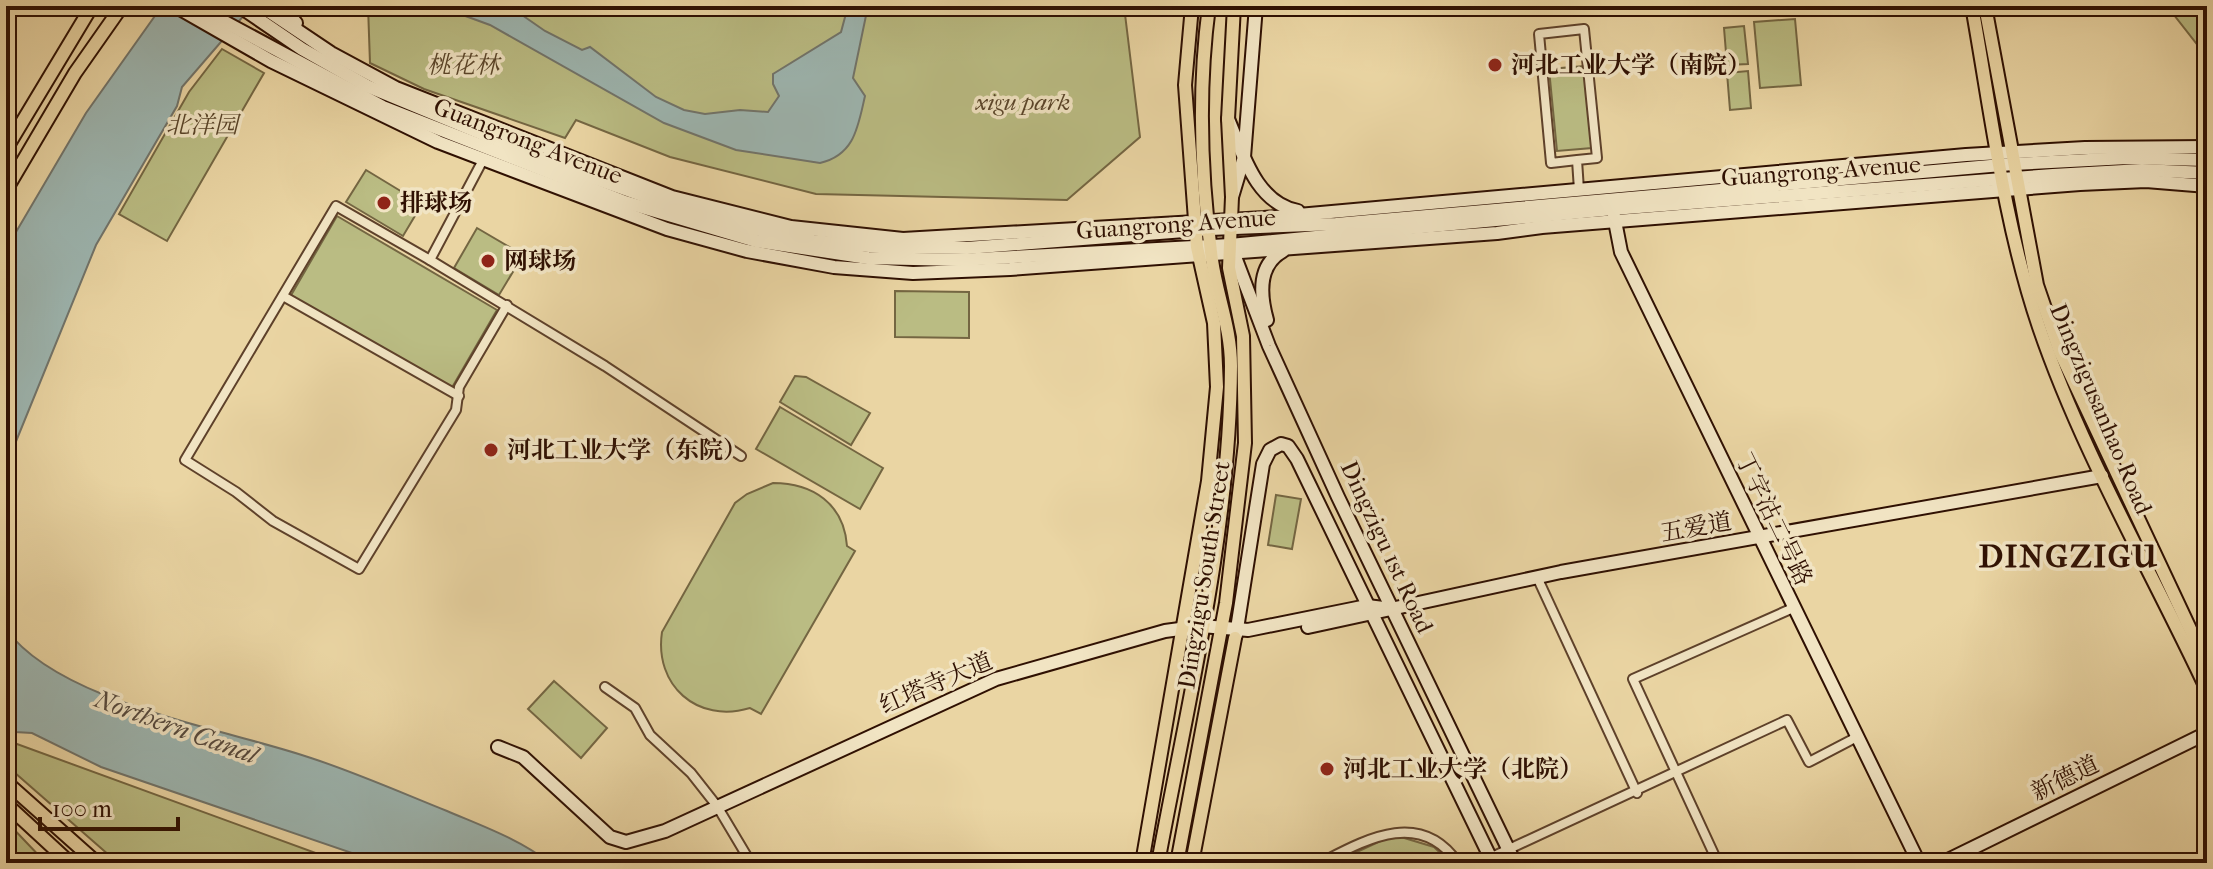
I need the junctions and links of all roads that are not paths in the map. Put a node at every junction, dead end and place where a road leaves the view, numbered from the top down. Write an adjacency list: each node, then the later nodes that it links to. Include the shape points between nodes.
1 (92, 6): 19 (main road)
2 (122, 6): 26 (main road, via 75,73)
3 (175, 6): 15 (main road)
4 (195, 6): 15 (main road, Guangrong Avenue)
5 (239, 6): 13 (main road, Guangrong Avenue)
6 (281, 6): 14 (main road)
7 (1192, 6): 32 (main road, via 1185,85)
8 (1209, 6): 32 (main road, via 1202,80)
9 (1234, 6): 16 (main road, Dingzigu South Street)
10 (1256, 6): 20 (main road)
11 (1972, 6): 21 (main road)
12 (1985, 6): 21 (main road)
13 (256, 10): 14 (main road); 17 (main road, Guangrong Avenue, via 302,49)
14 (304, 32): 17 (main road, via 331,53)
15 (236, 36): 17 (main road, Guangrong Avenue, via 383,107)
16 (1228, 119): 20 (main road); 28 (main road, Dingzigu South Street)
17 (491, 144): 32 (main road, via 694,204 834,233 903,239); 34 (main road, Guangrong Avenue, via 693,225 814,252 959,260); 36 (street)
18 (2207, 147): 21 (main road)
19 (6, 149)
20 (1244, 157): 28 (main road); 30 (main road, via 1272,199 1293,211)
21 (2006, 158): 23 (main road, Guangrong Avenue, via 2186,158); 24 (main road, Dingzigusanhao Road); 29 (main road)
22 (1577, 160): 22 (street, via 1597,158 1584,29 1539,34 1551,163); 27 (street)
23 (2206, 167): 24 (main road, Guangrong Avenue)
24 (2011, 184): 25 (main road, via 2146,181); 29 (main road, Guangrong Avenue); 42 (main road, Dingzigusanhao Road, via 2039,327); 52 (main road, Dingzigusanhao Road, via 2060,352)
25 (2207, 186)
26 (6, 190)
27 (1579, 190): 29 (main road); 30 (main road)
28 (1232, 197): 31 (main road, Dingzigu South Street)
29 (1613, 204): 31 (main road, Guangrong Avenue, via 1336,224); 33 (main road); 35 (main road, Guangrong Avenue); 43 (main road, 丁字沽二号路, via 1621,252)
30 (1310, 213): 31 (main road)
31 (1231, 224): 32 (main road); 35 (main road, Dingzigu South Street)
32 (1203, 225): 34 (main road)
33 (1287, 250): 35 (main road); 39 (main road, via 1270,261 1262,287)
34 (1204, 251): 35 (main road, Guangrong Avenue); 48 (main road, via 1217,387 1208,481); 49 (main road, Dingzigu South Street, via 1228,321 1231,388)
35 (1231, 251): 39 (main road, Dingzigu 1st Road); 50 (main road, Dingzigu South Street, via 1230,278 1243,336 1245,443)
36 (430, 260): 37 (street, via 336,206); 38 (street)
37 (283, 296): 40 (street); 40 (street, via 185,460 273,521 359,569 456,410)
38 (507, 305): 40 (street, via 459,387); 41 (street)
39 (1278, 366): 46 (main road, Dingzigu 1st Road)
40 (459, 396)
41 (741, 456)
42 (2102, 476): 43 (main road, 五爱道); 54 (main road, Dingzigusanhao Road)
43 (1758, 539): 44 (main road, 五爱道); 45 (main road, 丁字沽二号路)
44 (1537, 577): 46 (main road, 五爱道); 61 (street)
45 (1793, 608): 56 (main road, 丁字沽二号路); 59 (street, via 1633,679)
46 (1392, 609): 47 (main road, 五爱道); 65 (main road, Dingzigu 1st Road)
47 (1369, 610): 51 (main road, 五爱道); 51 (main road, Dingzigu 1st Road, via 1297,459 1281,444 1270,450 1263,464); 66 (main road, Dingzigu 1st Road)
48 (1183, 628): 49 (main road, 红塔寺大道); 63 (main road, 红塔寺大道, via 996,679); 70 (main road)
49 (1201, 629): 50 (main road, 红塔寺大道); 71 (main road, Dingzigu South Street)
50 (1220, 632): 51 (main road, 五爱道); 64 (main road, Dingzigu South Street)
51 (1236, 634): 58 (main road)
52 (2207, 665)
53 (605, 687): 63 (street, via 635,708 650,735)
54 (2207, 690)
55 (2207, 733): 78 (main road, 新德道)
56 (1857, 737): 59 (street, via 1809,762 1787,720); 77 (main road, 丁字沽二号路)
57 (498, 747): 63 (main road, 红塔寺大道, via 523,757 610,837 626,842 665,831)
58 (1209, 763): 64 (main road); 73 (main road)
59 (1677, 774): 61 (street); 76 (street)
60 (6, 782): 68 (main road)
61 (1637, 793): 65 (street)
62 (6, 804): 67 (main road)
63 (717, 806): 69 (street)
64 (1186, 809): 72 (main road, Dingzigu South Street)
65 (1512, 857): 66 (street)
66 (1488, 862)
67 (70, 863)
68 (97, 863)
69 (751, 863)
70 (1142, 863)
71 (1158, 863)
72 (1177, 863)
73 (1192, 863)
74 (1320, 863): 75 (street, via 1385,832 1406,832 1437,842)
75 (1458, 863)
76 (1718, 863)
77 (1919, 863)
78 (1942, 863)

